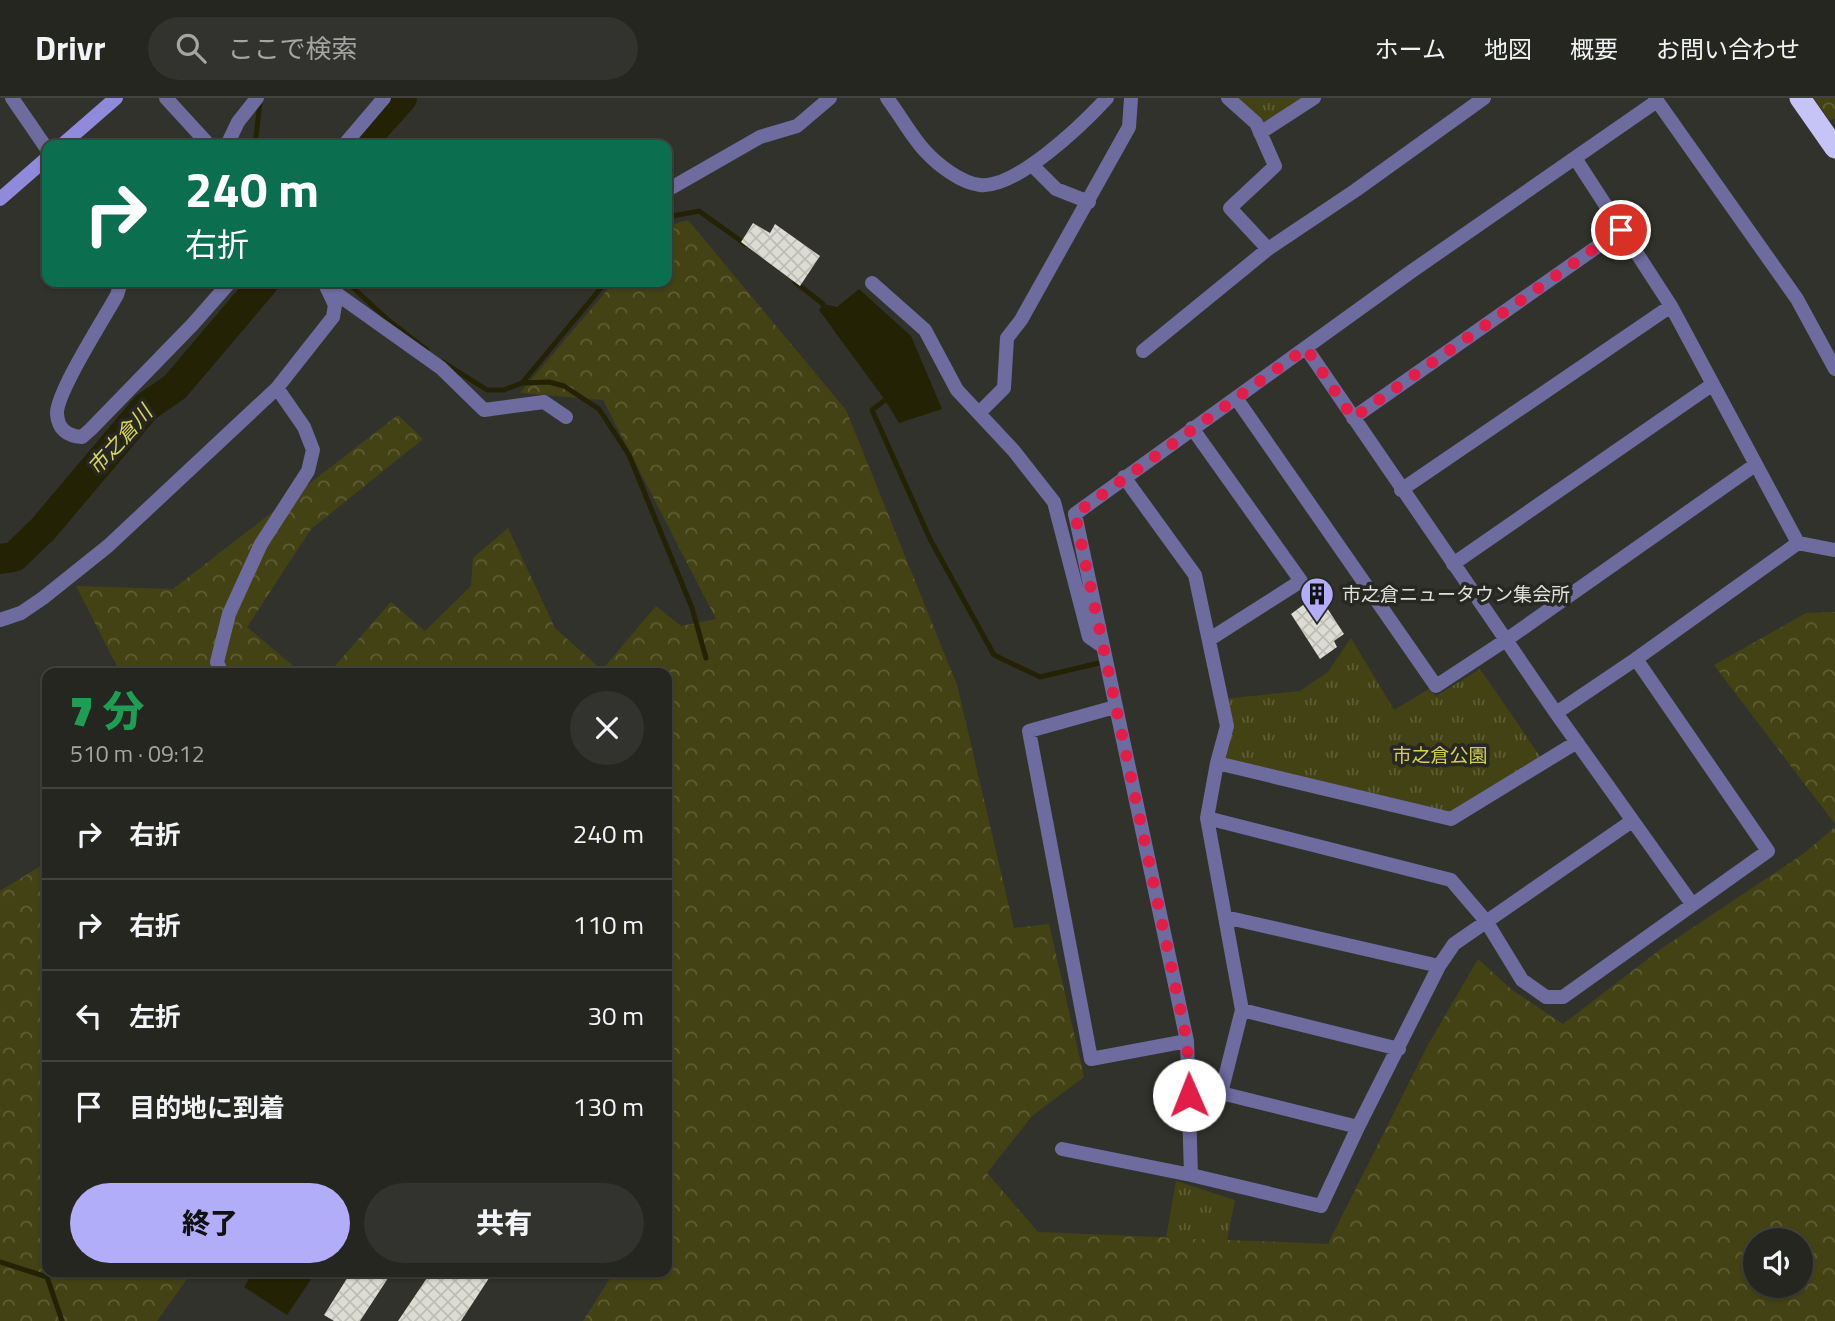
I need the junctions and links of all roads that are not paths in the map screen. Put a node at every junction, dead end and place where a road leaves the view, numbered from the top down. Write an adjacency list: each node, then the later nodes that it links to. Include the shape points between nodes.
1 (12, 98): 20 (street)
2 (116, 98): 16 (main road)
3 (166, 98): 17 (street)
4 (384, 98): 19 (street)
5 (830, 98): 25 (street, via 796,126 760,137)
6 (887, 98): 24 (street, via 925,151 955,175 980,185 1000,182)
7 (1107, 98): 24 (street)
8 (1131, 98): 27 (street, via 1129,127)
9 (1228, 98): 15 (street, via 1256,123)
10 (1314, 98): 15 (street)
11 (1484, 98): 29 (street)
12 (1800, 98): 21 (highway)
13 (1656, 100): 22 (street); 38 (street, via 1797,299)
14 (256, 101): 18 (street, via 237,121)
15 (1260, 134): 29 (street, via 1275,166 1230,208)
16 (68, 140)
17 (204, 140)
18 (229, 140)
19 (348, 140)
20 (42, 142)
21 (1835, 148)
22 (1575, 158): 28 (street); 36 (street)
23 (42, 162): 26 (main road)
24 (1032, 165): 27 (street, via 1056,189)
25 (672, 187)
26 (0, 199)
27 (1089, 202): 42 (street, via 1007,338 1004,388)
28 (1621, 230): 35 (street); 44 (street)
29 (1268, 249): 37 (street)
30 (872, 283): 42 (street, via 925,330 957,390)
31 (119, 287): 32 (street, via 62,393 57,412 60,426 70,436 82,438)
32 (226, 287)
33 (328, 287): 40 (street, via 335,305 333,317)
34 (330, 287): 43 (street, via 441,369 484,410 544,402)
35 (1671, 306): 39 (street); 48 (street)
36 (1306, 348): 41 (street); 44 (street)
37 (1143, 351)
38 (1835, 369)
39 (1713, 384): 46 (street); 51 (street)
40 (277, 388): 52 (street, via 108,545 43,598); 57 (street, via 313,450 308,471 261,544 229,614 216,663)
41 (1236, 398): 45 (street); 54 (street, via 1436,686)
42 (979, 414): 55 (street, via 1054,502 1088,637)
43 (566, 417)
44 (1353, 418): 48 (street)
45 (1192, 428): 47 (street); 53 (street, via 1301,581)
46 (1755, 465): 49 (street); 54 (street)
47 (1124, 477): 53 (street, via 1195,575); 55 (street, via 1075,514)
48 (1401, 490): 51 (street)
49 (1798, 543): 50 (street); 56 (street)
50 (1835, 550)
51 (1453, 564): 54 (street)
52 (0, 620)
53 (1210, 639): 61 (street, via 1227,726)
54 (1506, 640): 59 (street)
55 (1102, 646): 58 (street)
56 (1636, 659): 59 (street); 64 (street, via 1768,851)
57 (219, 668)
58 (1115, 707): 69 (street); 69 (street, via 1029,731 1091,1059)
59 (1556, 712): 60 (street)
60 (1577, 742): 61 (street, via 1451,819); 63 (street)
61 (1217, 763): 62 (street)
62 (1207, 818): 65 (street); 66 (street, via 1451,880)
63 (1632, 821): 64 (street); 66 (street)
64 (1692, 904): 66 (street, via 1563,997 1546,997 1522,980)
65 (1225, 917): 67 (street); 68 (street)
66 (1486, 921): 67 (street, via 1454,944)
67 (1439, 966): 70 (street)
68 (1242, 1010): 70 (street); 71 (street, via 1221,1093)
69 (1187, 1041): 73 (street)
70 (1399, 1049): 71 (street)
71 (1358, 1127): 73 (street, via 1321,1206)
72 (1062, 1149): 73 (street)
73 (1191, 1175)

